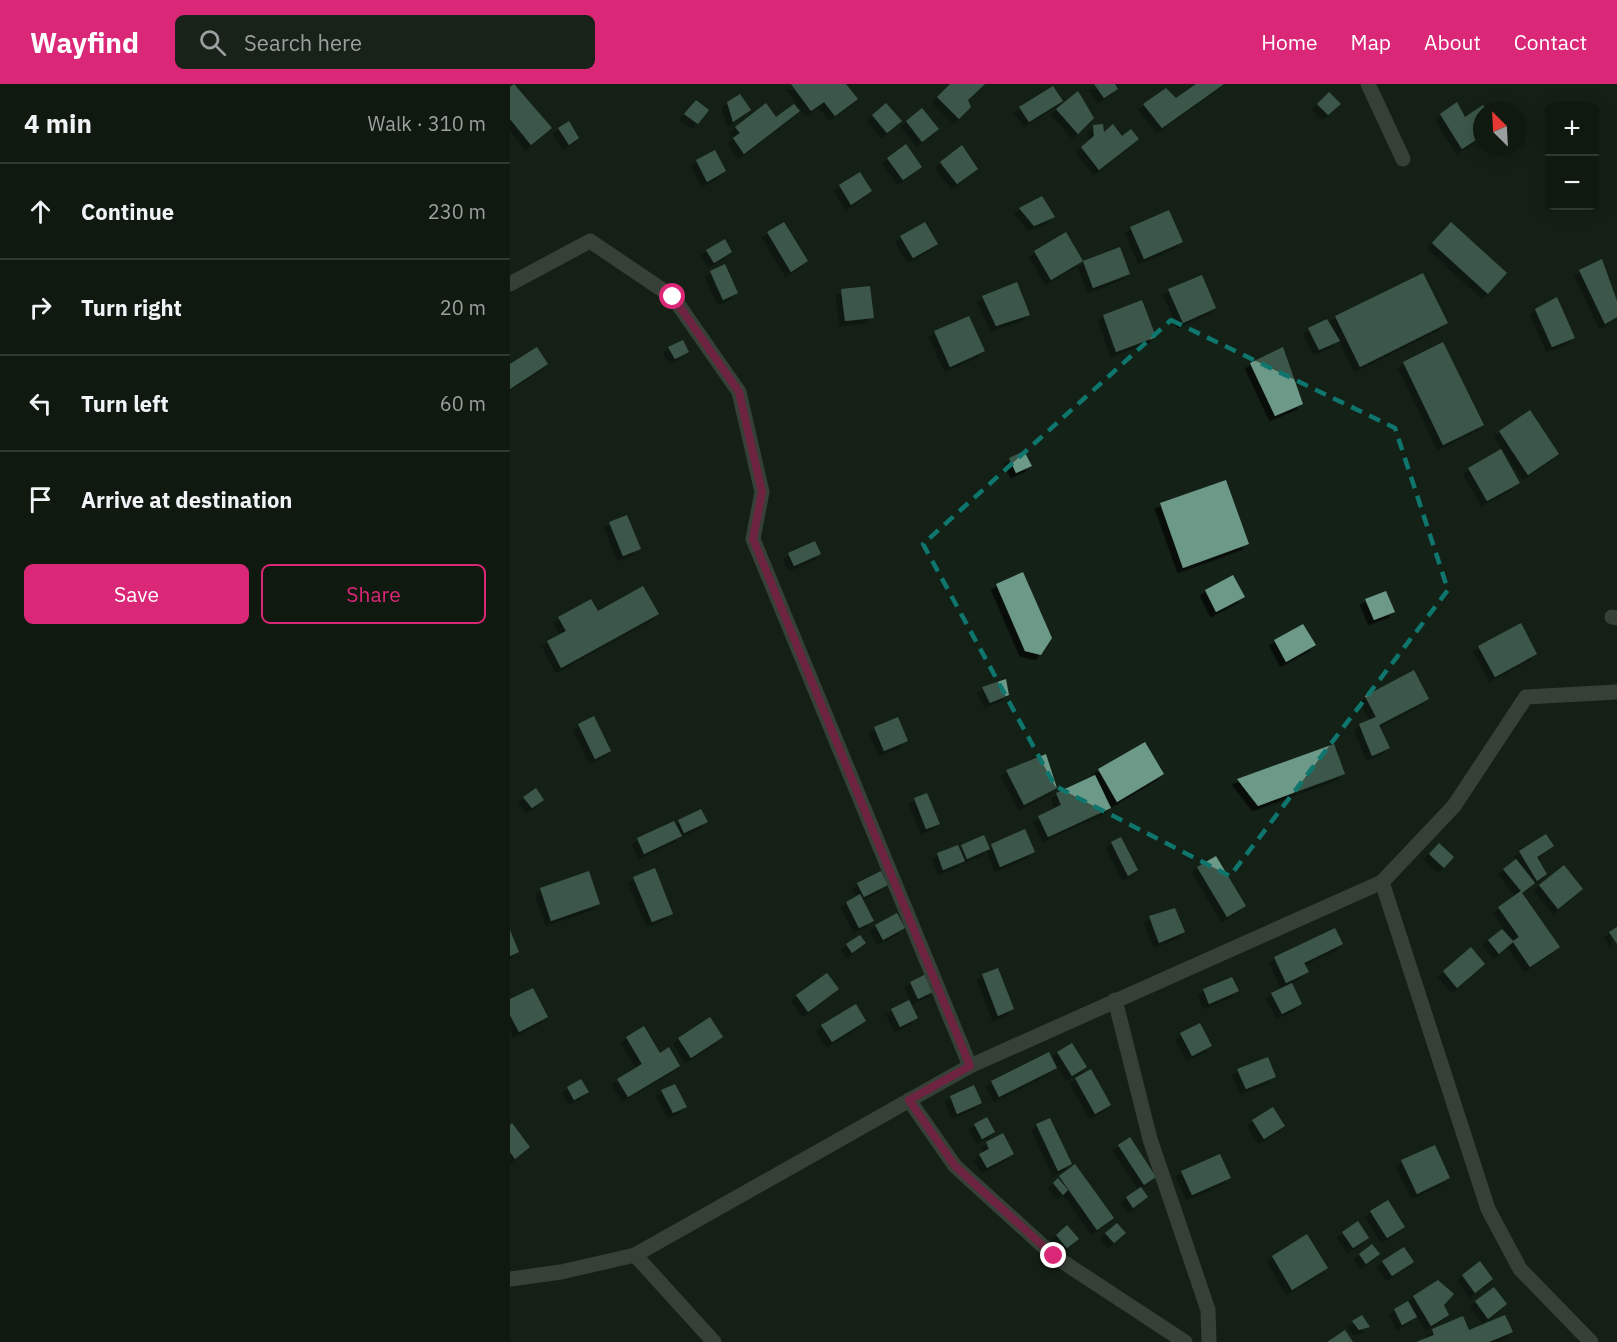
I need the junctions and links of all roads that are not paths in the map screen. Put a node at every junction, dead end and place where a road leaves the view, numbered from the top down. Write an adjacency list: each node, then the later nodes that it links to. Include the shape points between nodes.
1 (1368, 84): 2 (street)
2 (1403, 159)
3 (510, 284): 7 (street, via 590,241 673,297 739,392 762,492 753,539)
4 (1617, 692): 5 (street, via 1526,697 1454,806)
5 (1382, 882): 6 (street); 14 (street, via 1488,1209 1520,1269)
6 (1115, 1000): 7 (street); 13 (street, via 1150,1139 1208,1310)
7 (970, 1066): 8 (street)
8 (909, 1100): 9 (street); 12 (street, via 955,1166 1054,1256)
9 (635, 1255): 10 (street); 11 (street)
10 (510, 1279)
11 (714, 1342)
12 (1185, 1342)
13 (1209, 1342)
14 (1591, 1342)

